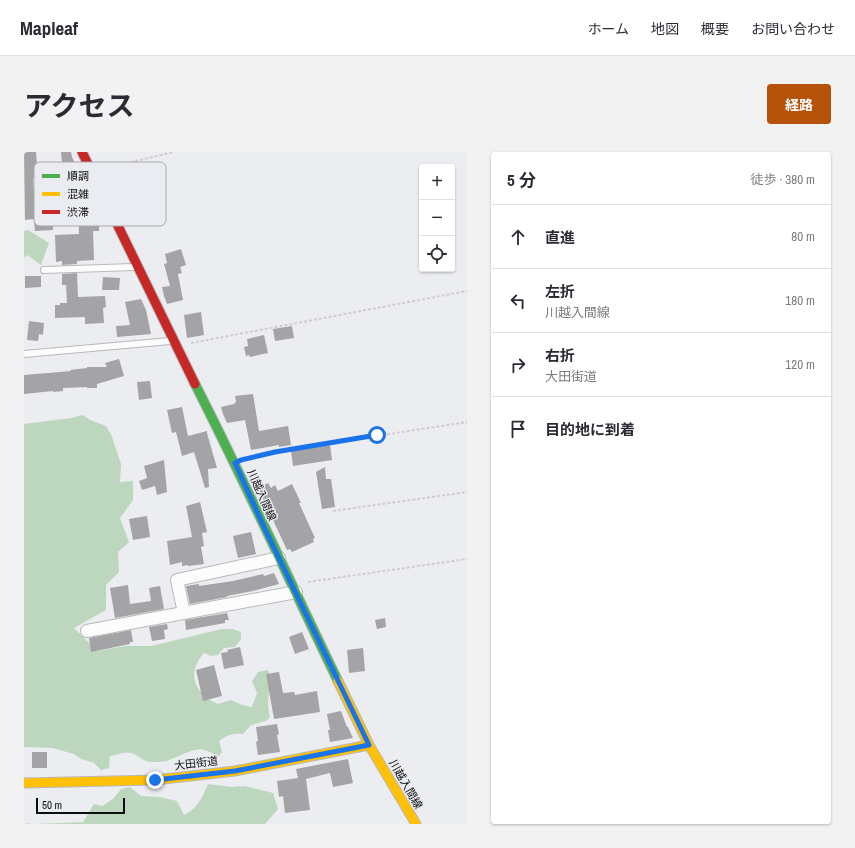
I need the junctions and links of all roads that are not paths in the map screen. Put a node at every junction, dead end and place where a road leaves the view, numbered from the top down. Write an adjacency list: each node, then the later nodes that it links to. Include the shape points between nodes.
1 (82, 152): 2 (main road, 川越入間線)
2 (87, 162)
3 (118, 226): 4 (main road, 川越入間線)
4 (138, 267): 5 (lane); 6 (main road, 川越入間線)
5 (44, 270)
6 (175, 344): 7 (lane); 8 (main road, 川越入間線)
7 (24, 354)
8 (279, 558): 9 (main road, 川越入間線); 10 (street, via 177,580)
9 (294, 589): 10 (street); 12 (main road, 川越入間線)
10 (184, 613): 11 (street)
11 (88, 631)
12 (369, 745): 13 (main road, 大田街道, via 235,771 155,780); 14 (main road, 川越入間線)
13 (24, 783)
14 (416, 824)

